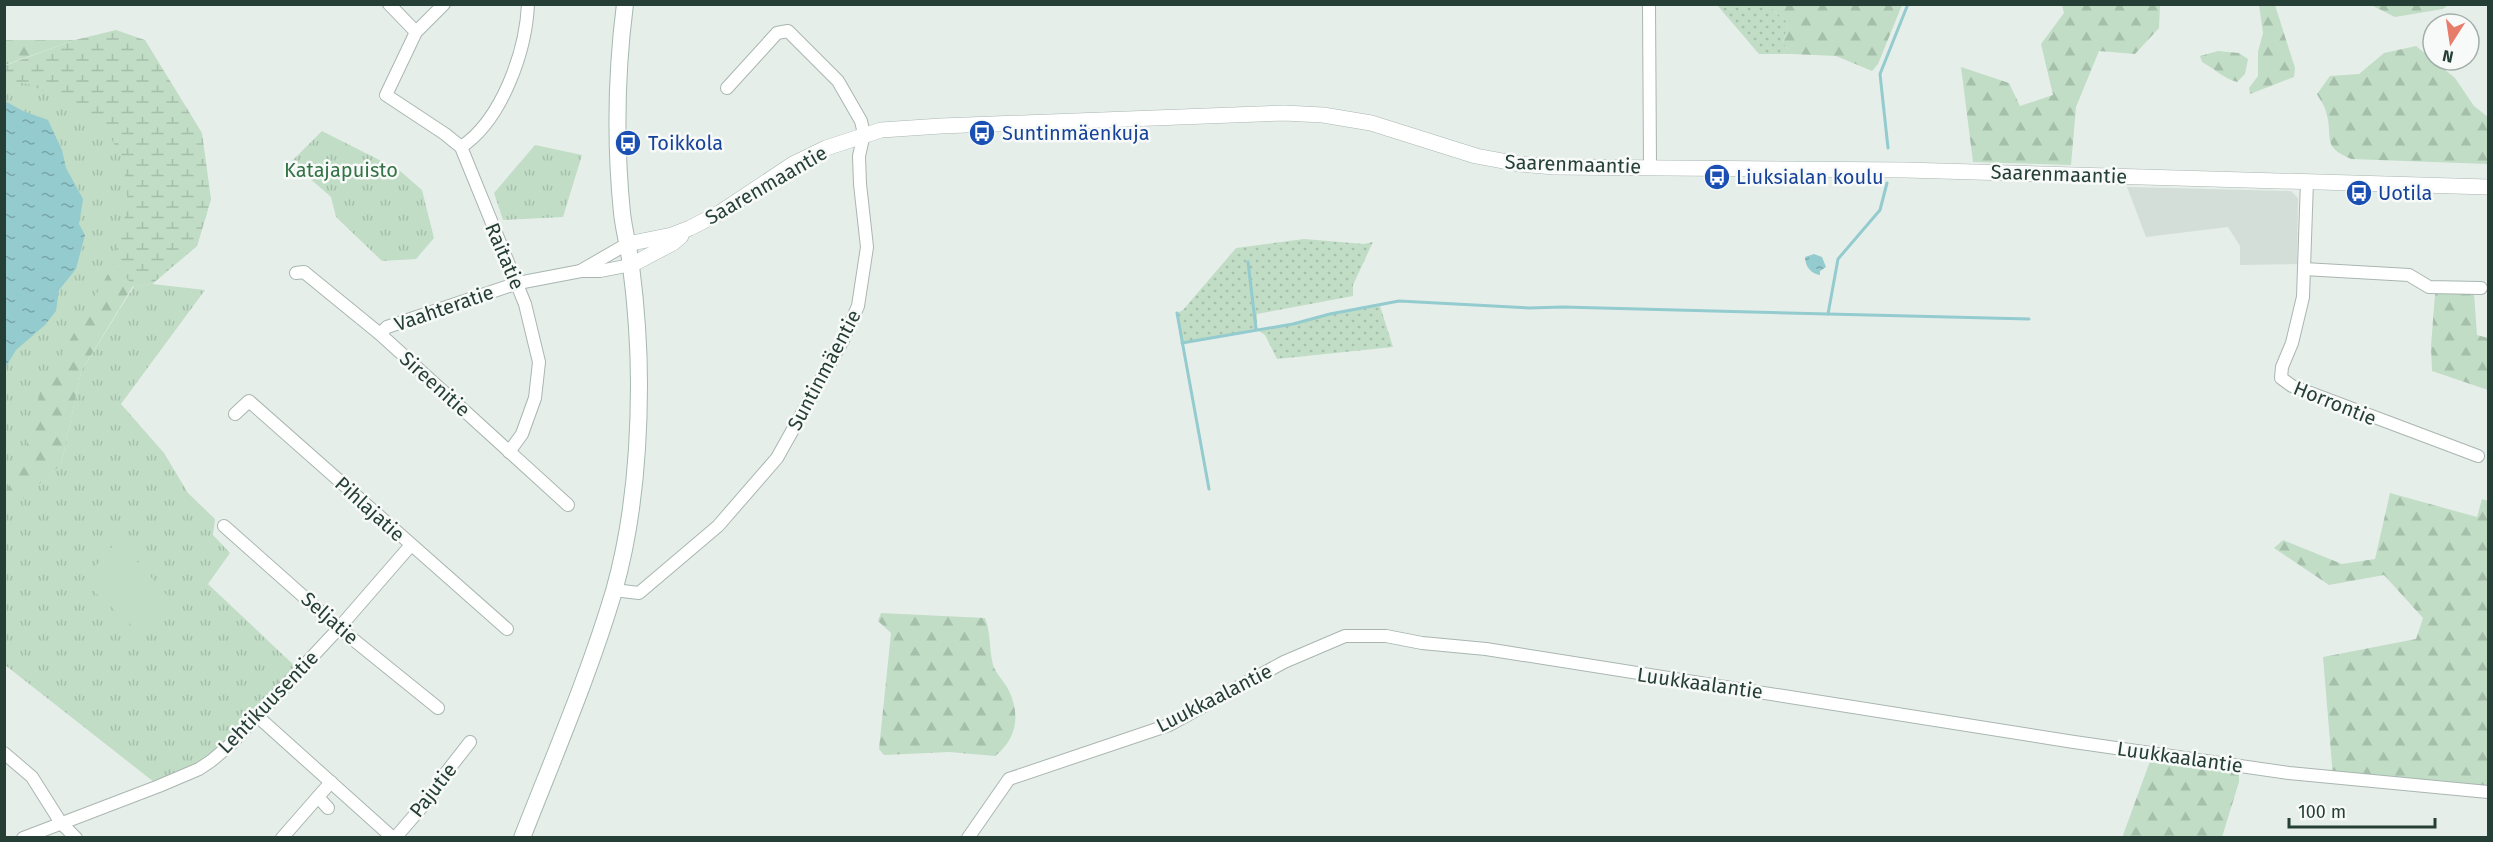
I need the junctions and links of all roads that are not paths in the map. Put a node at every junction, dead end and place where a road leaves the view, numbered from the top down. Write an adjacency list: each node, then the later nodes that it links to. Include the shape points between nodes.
1 (389, 4): 6 (street)
2 (444, 4): 6 (street)
3 (528, 4): 9 (street, via 523,44 509,82 489,117)
4 (625, 4): 14 (main road, via 617,76 618,167)
5 (1649, 4): 10 (street)
6 (416, 32): 9 (street, Raitatie, via 386,95)
7 (727, 88): 8 (street, via 777,33 788,31 838,81 861,121)
8 (864, 134): 10 (street, Saarenmaantie, via 910,127 1323,115 1371,123 1476,156 1519,164); 13 (street, Saarenmaantie, via 793,164); 28 (street, Suntinmäentie, via 858,156 867,248 858,306 843,340 777,458 718,526 639,593)
9 (461, 147): 19 (street, Raitatie)
10 (1650, 167): 11 (street, Saarenmaantie)
11 (2307, 182): 12 (street, Saarenmaantie); 16 (street, Horrontie)
12 (2488, 187)
13 (690, 228): 14 (street, Saarenmaantie); 15 (street, Saarenmaantie, via 673,243)
14 (627, 244): 15 (main road); 17 (street, Vaahteratie)
15 (631, 265): 17 (street, Vaahteratie); 28 (main road, via 639,382 638,455)
16 (2304, 269): 20 (street, via 2409,275 2429,287); 24 (street, Horrontie, via 2303,297 2282,367 2281,378 2285,383)
17 (581, 271): 19 (street, Vaahteratie)
18 (296, 273): 21 (street, Sireenitie, via 304,272)
19 (518, 283): 21 (street, Vaahteratie, via 387,327); 23 (street, Raitatie, via 539,362 535,398 522,434)
20 (2481, 288)
21 (380, 334): 23 (street, Sireenitie)
22 (235, 414): 27 (street, Pihlajatie, via 249,401)
23 (509, 452): 25 (street, Sireenitie)
24 (2478, 456)
25 (568, 505)
26 (224, 526): 29 (street, Seljatie)
27 (411, 545): 29 (street, Lehtikuusentie); 30 (street, Pihlajatie)
28 (614, 590): 44 (main road)
29 (339, 628): 31 (street, Seljatie); 32 (street, Lehtikuusentie)
30 (507, 629)
31 (438, 708)
32 (257, 716): 35 (street); 39 (street, Lehtikuusentie, via 231,744 199,769)
33 (470, 742): 43 (street, Pajutie, via 432,795)
34 (4, 753): 39 (street, via 32,777)
35 (331, 782): 37 (street); 43 (street)
36 (2488, 792): 45 (street, Luukkaalantie, via 2289,773 1486,649 1386,636 1345,636 1284,662 1169,725 1009,780)
37 (318, 797): 38 (street); 42 (street)
38 (328, 808)
39 (61, 823): 40 (street, Lehtikuusentie); 41 (street)
40 (23, 837)
41 (76, 837)
42 (282, 837)
43 (394, 837)
44 (522, 837)
45 (968, 837)

